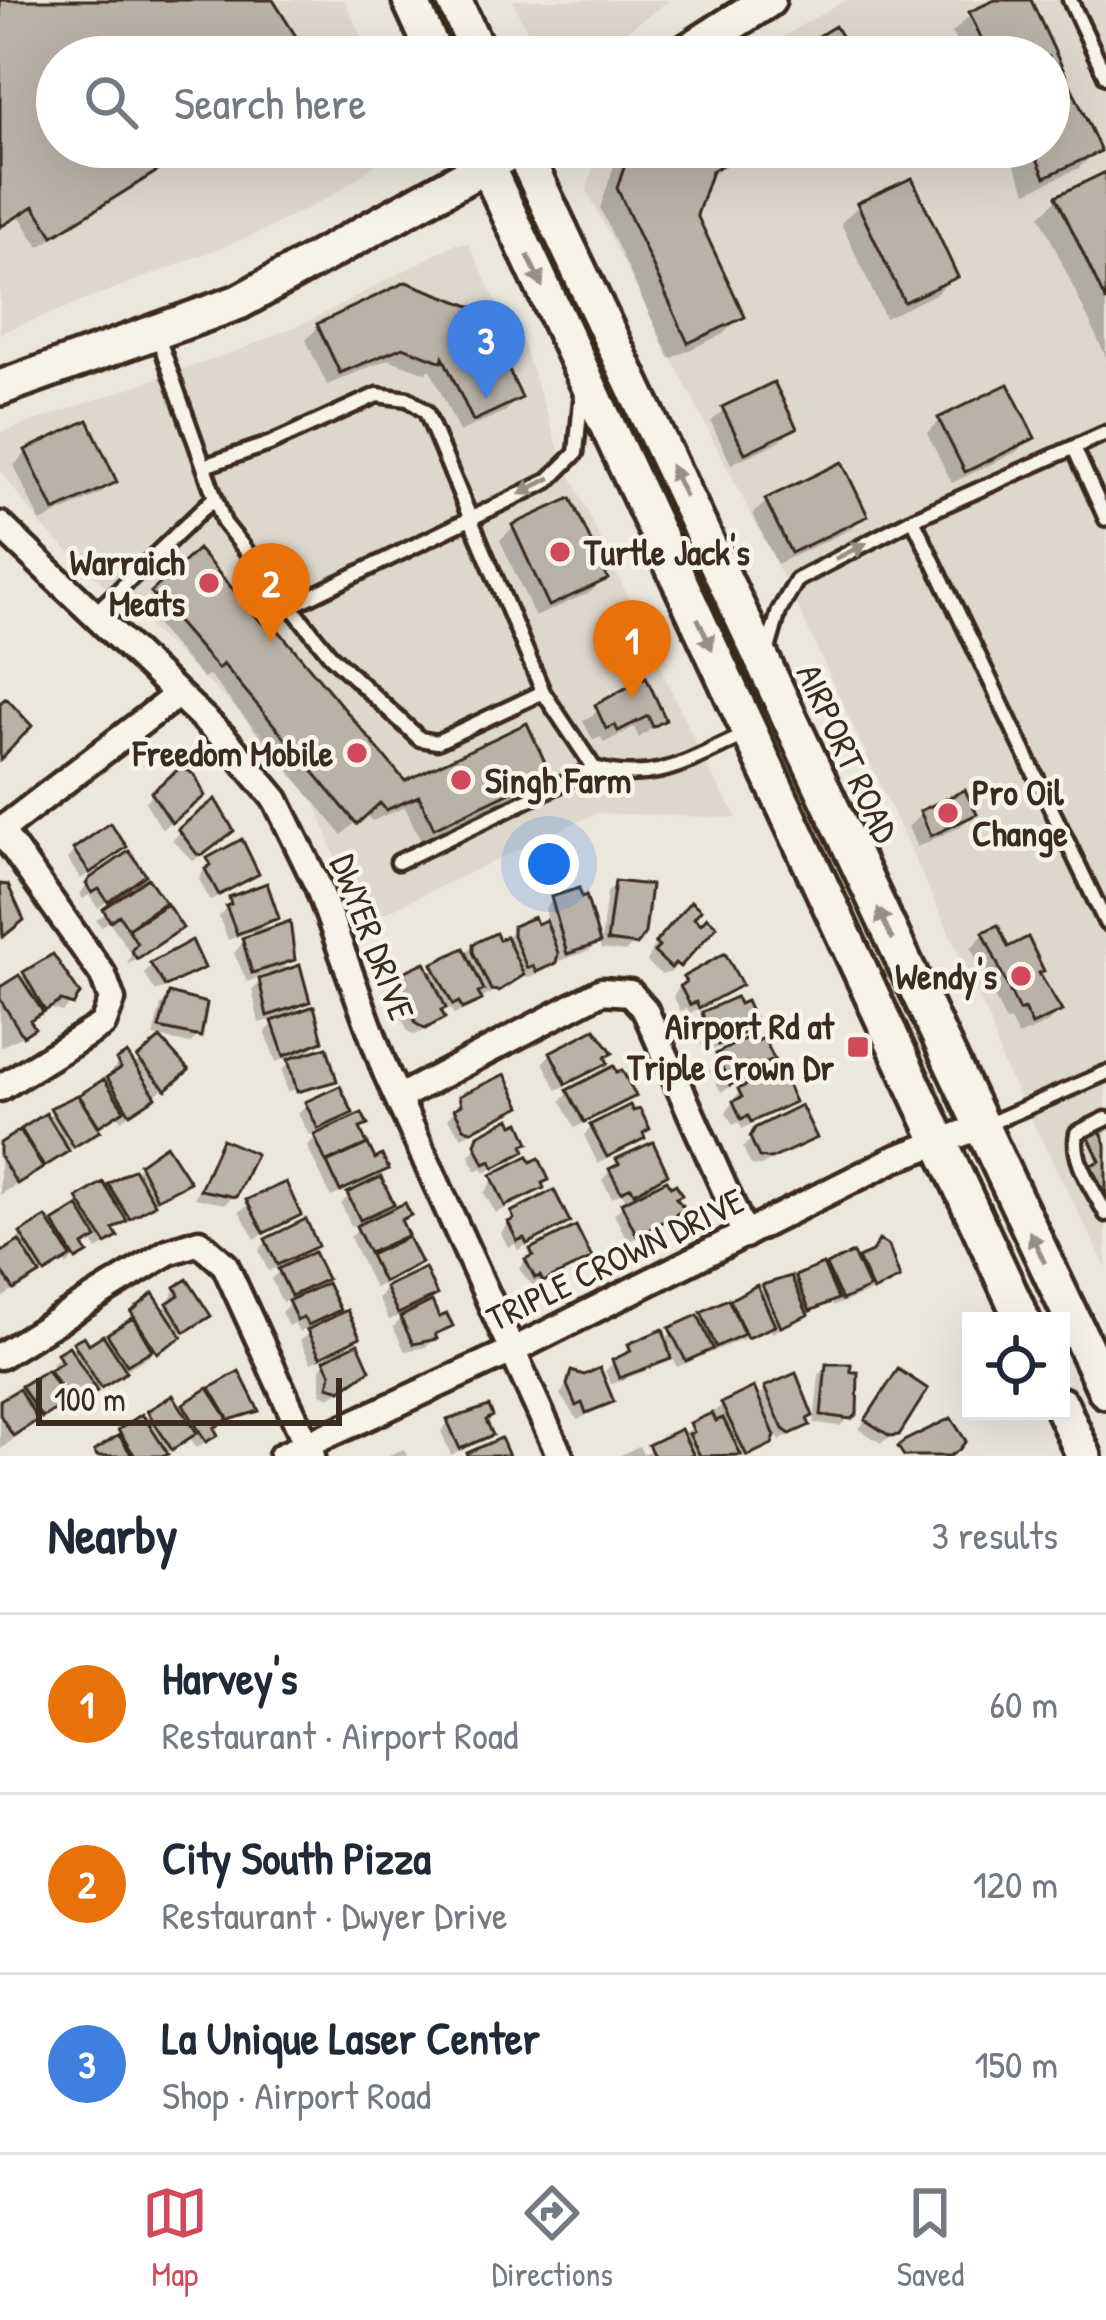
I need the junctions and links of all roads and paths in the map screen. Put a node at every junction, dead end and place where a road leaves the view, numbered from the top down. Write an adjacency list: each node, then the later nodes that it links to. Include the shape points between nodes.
1 (410, 0): 5 (main road)
2 (454, 0): 6 (main road)
3 (768, 0): 7 (main road)
4 (1070, 0): 8 (lane)
5 (426, 36)
6 (470, 36)
7 (712, 36)
8 (1106, 77)
9 (462, 168): 12 (main road, via 239,302)
10 (488, 168): 13 (main road, one-way to 13)
11 (532, 168): 25 (main road, AIRPORT ROAD, one-way to 11)
12 (156, 333): 14 (main road); 17 (lane)
13 (573, 352): 19 (lane, one-way to 19, via 583,413 576,453 548,481); 28 (main road, one-way to 28)
14 (0, 388)
15 (1106, 433): 16 (lane)
16 (1075, 449): 20 (lane); 21 (lane)
17 (204, 466): 18 (lane); 19 (lane, via 377,395 408,399 426,412)
18 (212, 500): 23 (lane); 24 (lane)
19 (469, 515): 23 (lane); 26 (lane)
20 (913, 519): 25 (lane, one-way to 20, via 797,580); 32 (lane)
21 (1106, 519)
22 (0, 525): 24 (street, DWYER DRIVE)
23 (293, 604): 26 (lane, via 331,656 420,739 437,742)
24 (92, 616): 27 (street, DWYER DRIVE)
25 (764, 666): 37 (main road, AIRPORT ROAD, one-way to 25)
26 (543, 692): 29 (lane)
27 (177, 694): 30 (street); 35 (street, DWYER DRIVE, via 251,769 291,827)
28 (751, 733): 29 (lane, via 657,773 629,778); 38 (main road)
29 (594, 768): 31 (lane)
30 (0, 830): 34 (street, via 103,975 112,1000 104,1024)
31 (398, 862)
32 (1106, 923)
33 (1106, 1073): 37 (lane)
34 (0, 1088)
35 (398, 1098): 40 (street, via 602,991 630,993 645,1010); 42 (street, DWYER DRIVE)
36 (1106, 1119): 39 (lane, via 1075,1140)
37 (980, 1127): 38 (street, TRIPLE CROWN DRIVE); 44 (main road, AIRPORT ROAD, one-way to 37)
38 (941, 1142): 40 (street, TRIPLE CROWN DRIVE); 41 (main road)
39 (1106, 1214)
40 (746, 1235): 42 (street, TRIPLE CROWN DRIVE)
41 (1020, 1312)
42 (516, 1349): 46 (street, TRIPLE CROWN DRIVE); 48 (street, DWYER DRIVE)
43 (0, 1357): 46 (street, via 168,1252 199,1242 225,1265)
44 (1106, 1391)
45 (1068, 1420): 49 (main road)
46 (310, 1451): 47 (street, TRIPLE CROWN DRIVE)
47 (282, 1456)
48 (560, 1456)
49 (1084, 1456)

